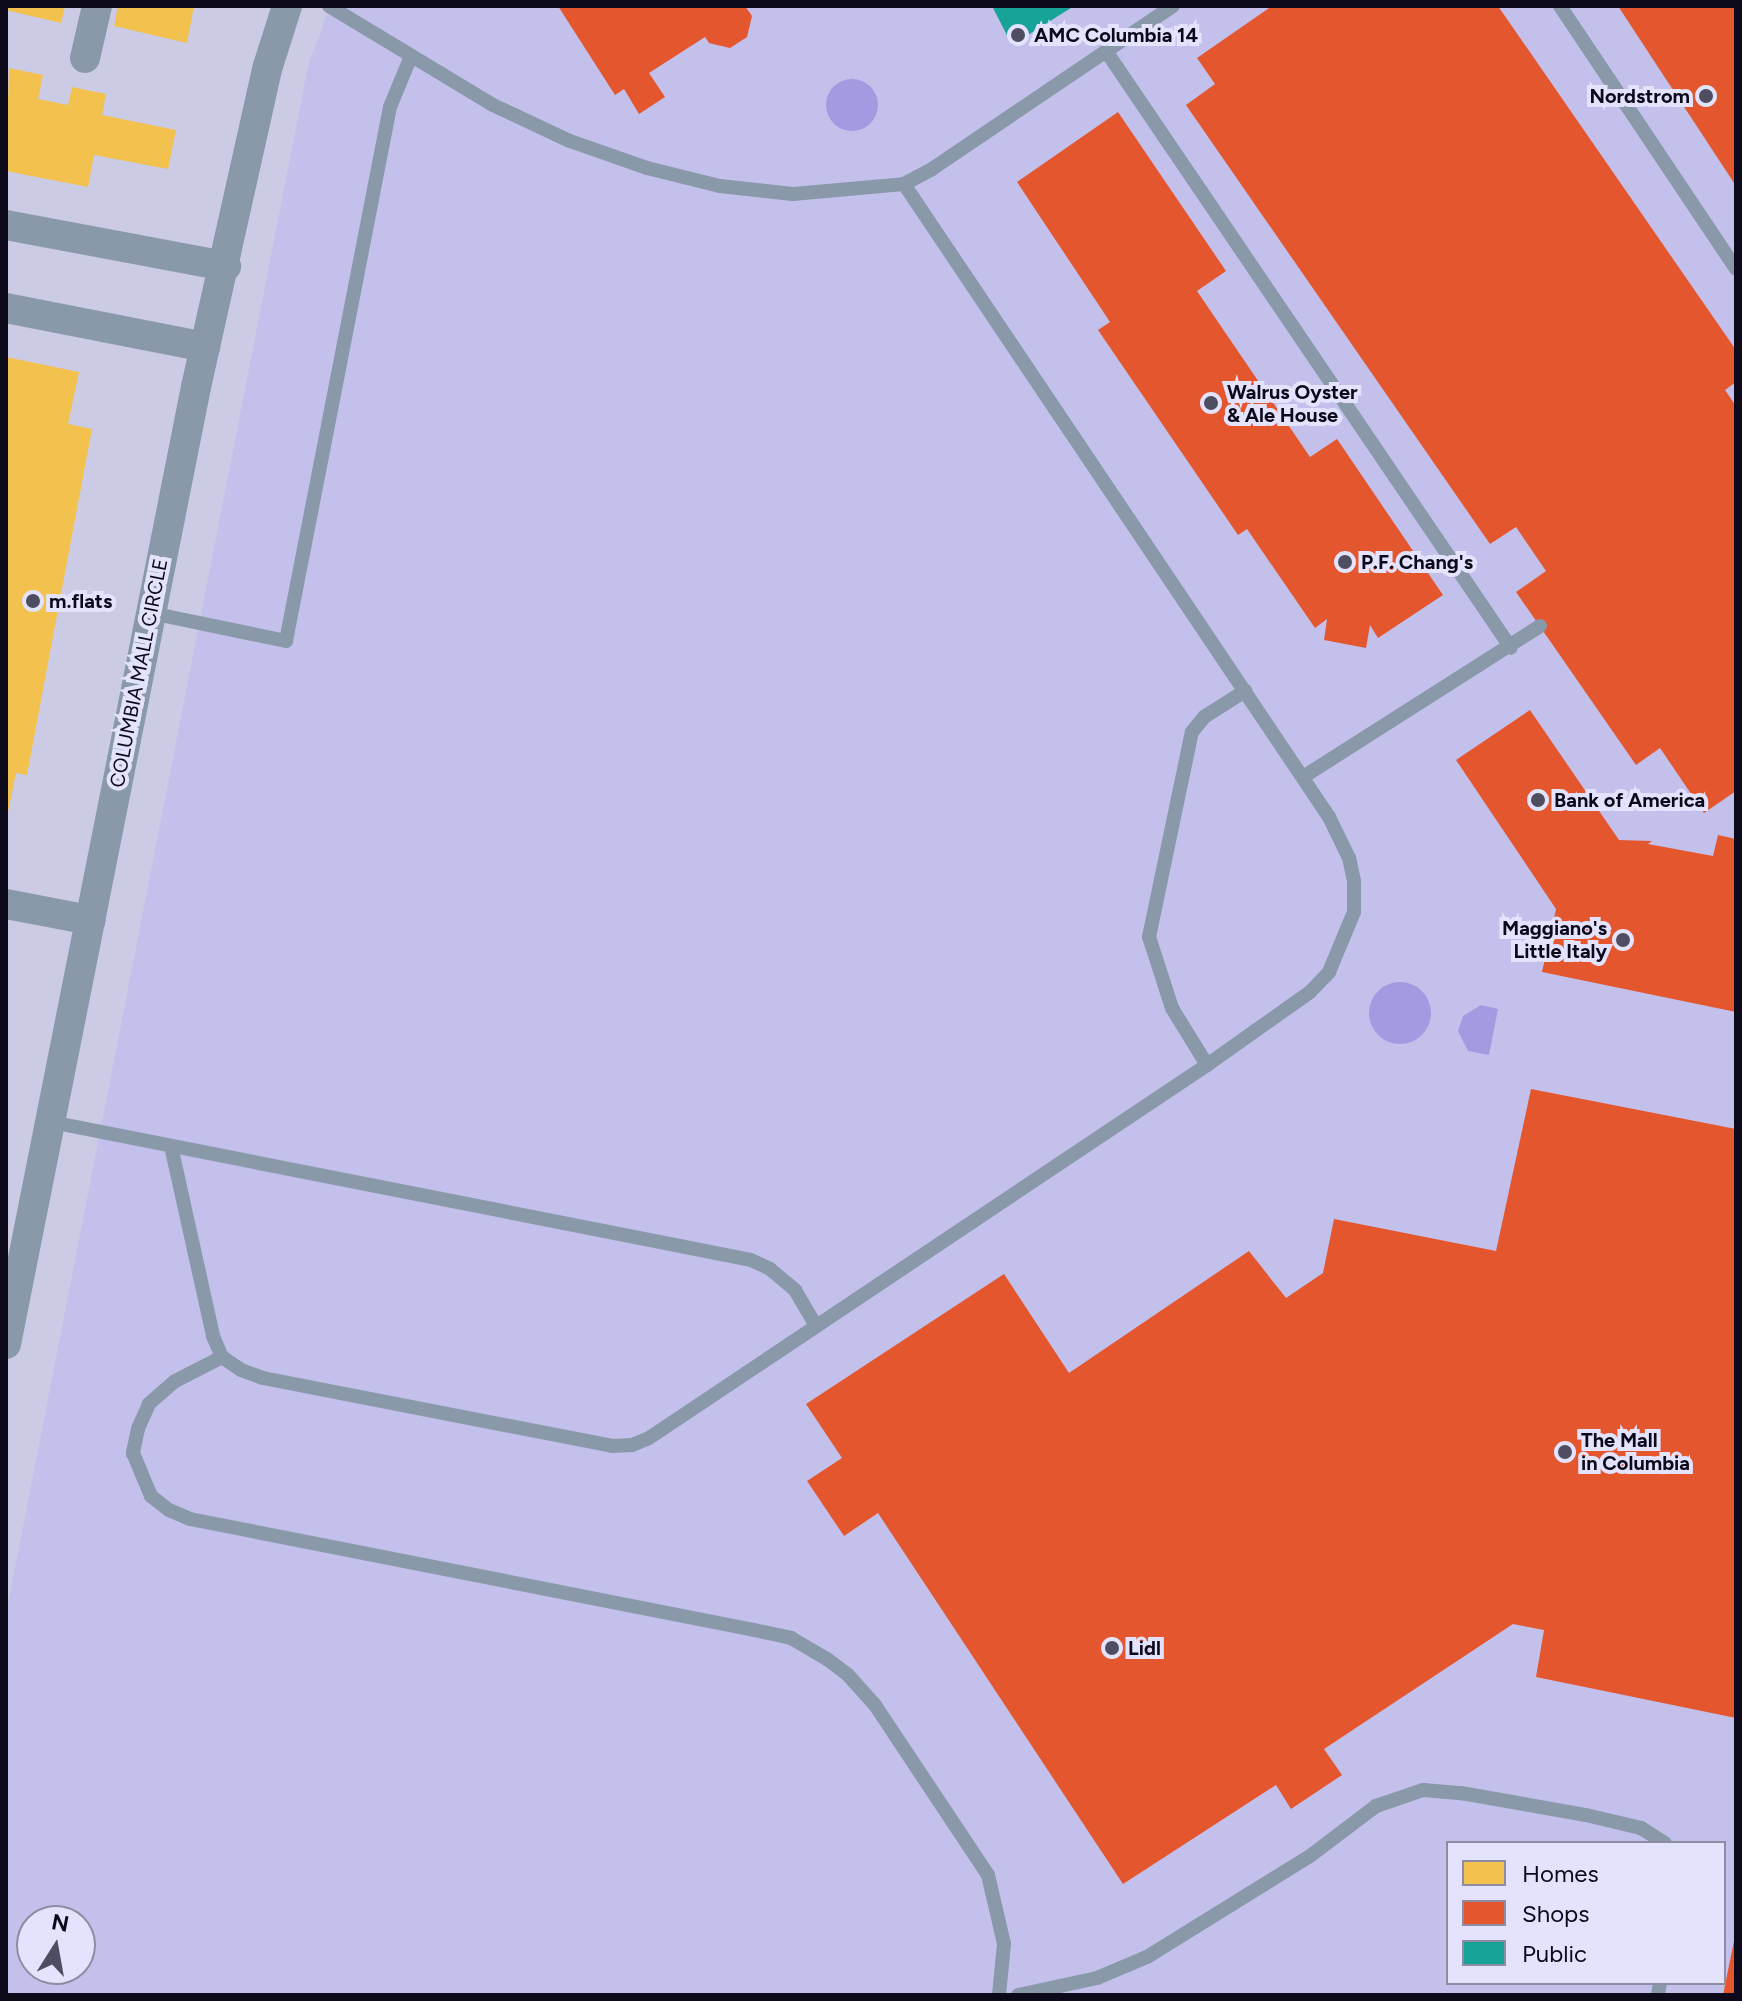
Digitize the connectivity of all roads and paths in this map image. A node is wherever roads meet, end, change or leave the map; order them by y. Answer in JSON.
{"nodes":[{"id":1,"x":97,"y":6,"type":"edge"},
{"id":2,"x":287,"y":6,"type":"edge"},
{"id":3,"x":329,"y":6,"type":"edge"},
{"id":4,"x":1173,"y":6,"type":"edge"},
{"id":5,"x":1560,"y":6,"type":"edge"},
{"id":6,"x":1106,"y":51,"type":"junction"},
{"id":7,"x":411,"y":56,"type":"junction"},
{"id":8,"x":85,"y":58,"type":"dead end"},
{"id":9,"x":904,"y":184,"type":"junction"},
{"id":10,"x":6,"y":225,"type":"edge"},
{"id":11,"x":226,"y":266,"type":"junction"},
{"id":12,"x":1736,"y":269,"type":"edge"},
{"id":13,"x":6,"y":308,"type":"edge"},
{"id":14,"x":205,"y":347,"type":"junction"},
{"id":15,"x":151,"y":613,"type":"junction"},
{"id":16,"x":1540,"y":626,"type":"dead end"},
{"id":17,"x":1511,"y":648,"type":"junction"},
{"id":18,"x":1245,"y":691,"type":"junction"},
{"id":19,"x":1303,"y":777,"type":"junction"},
{"id":20,"x":6,"y":904,"type":"edge"},
{"id":21,"x":90,"y":920,"type":"junction"},
{"id":22,"x":1207,"y":1065,"type":"junction"},
{"id":23,"x":51,"y":1122,"type":"junction"},
{"id":24,"x":171,"y":1146,"type":"junction"},
{"id":25,"x":816,"y":1326,"type":"junction"},
{"id":26,"x":6,"y":1344,"type":"edge"},
{"id":27,"x":222,"y":1357,"type":"junction"},
{"id":28,"x":1662,"y":1841,"type":"edge"},
{"id":29,"x":999,"y":1995,"type":"edge"},
{"id":30,"x":1018,"y":1995,"type":"edge"}],
"edges":[{"from":1,"to":8,"type":"street"},
{"from":2,"to":11,"type":"street","name":"COLUMBIA MALL CIRCLE"},
{"from":3,"to":7,"type":"lane"},
{"from":4,"to":6,"type":"lane"},
{"from":5,"to":12,"type":"lane"},
{"from":6,"to":9,"type":"lane"},
{"from":6,"to":17,"type":"lane"},
{"from":7,"to":9,"type":"lane"},
{"from":7,"to":15,"type":"lane"},
{"from":9,"to":18,"type":"lane"},
{"from":10,"to":11,"type":"street"},
{"from":11,"to":14,"type":"street","name":"COLUMBIA MALL CIRCLE"},
{"from":13,"to":14,"type":"street"},
{"from":14,"to":15,"type":"street","name":"COLUMBIA MALL CIRCLE"},
{"from":15,"to":21,"type":"street","name":"COLUMBIA MALL CIRCLE"},
{"from":16,"to":17,"type":"lane"},
{"from":17,"to":19,"type":"lane"},
{"from":18,"to":19,"type":"lane"},
{"from":18,"to":22,"type":"lane"},
{"from":19,"to":22,"type":"lane"},
{"from":20,"to":21,"type":"street"},
{"from":21,"to":23,"type":"street","name":"COLUMBIA MALL CIRCLE"},
{"from":22,"to":25,"type":"lane"},
{"from":23,"to":24,"type":"lane"},
{"from":23,"to":26,"type":"street","name":"COLUMBIA MALL CIRCLE"},
{"from":24,"to":25,"type":"lane"},
{"from":24,"to":27,"type":"lane"},
{"from":25,"to":27,"type":"lane"},
{"from":27,"to":29,"type":"lane"},
{"from":28,"to":30,"type":"lane"}]}
